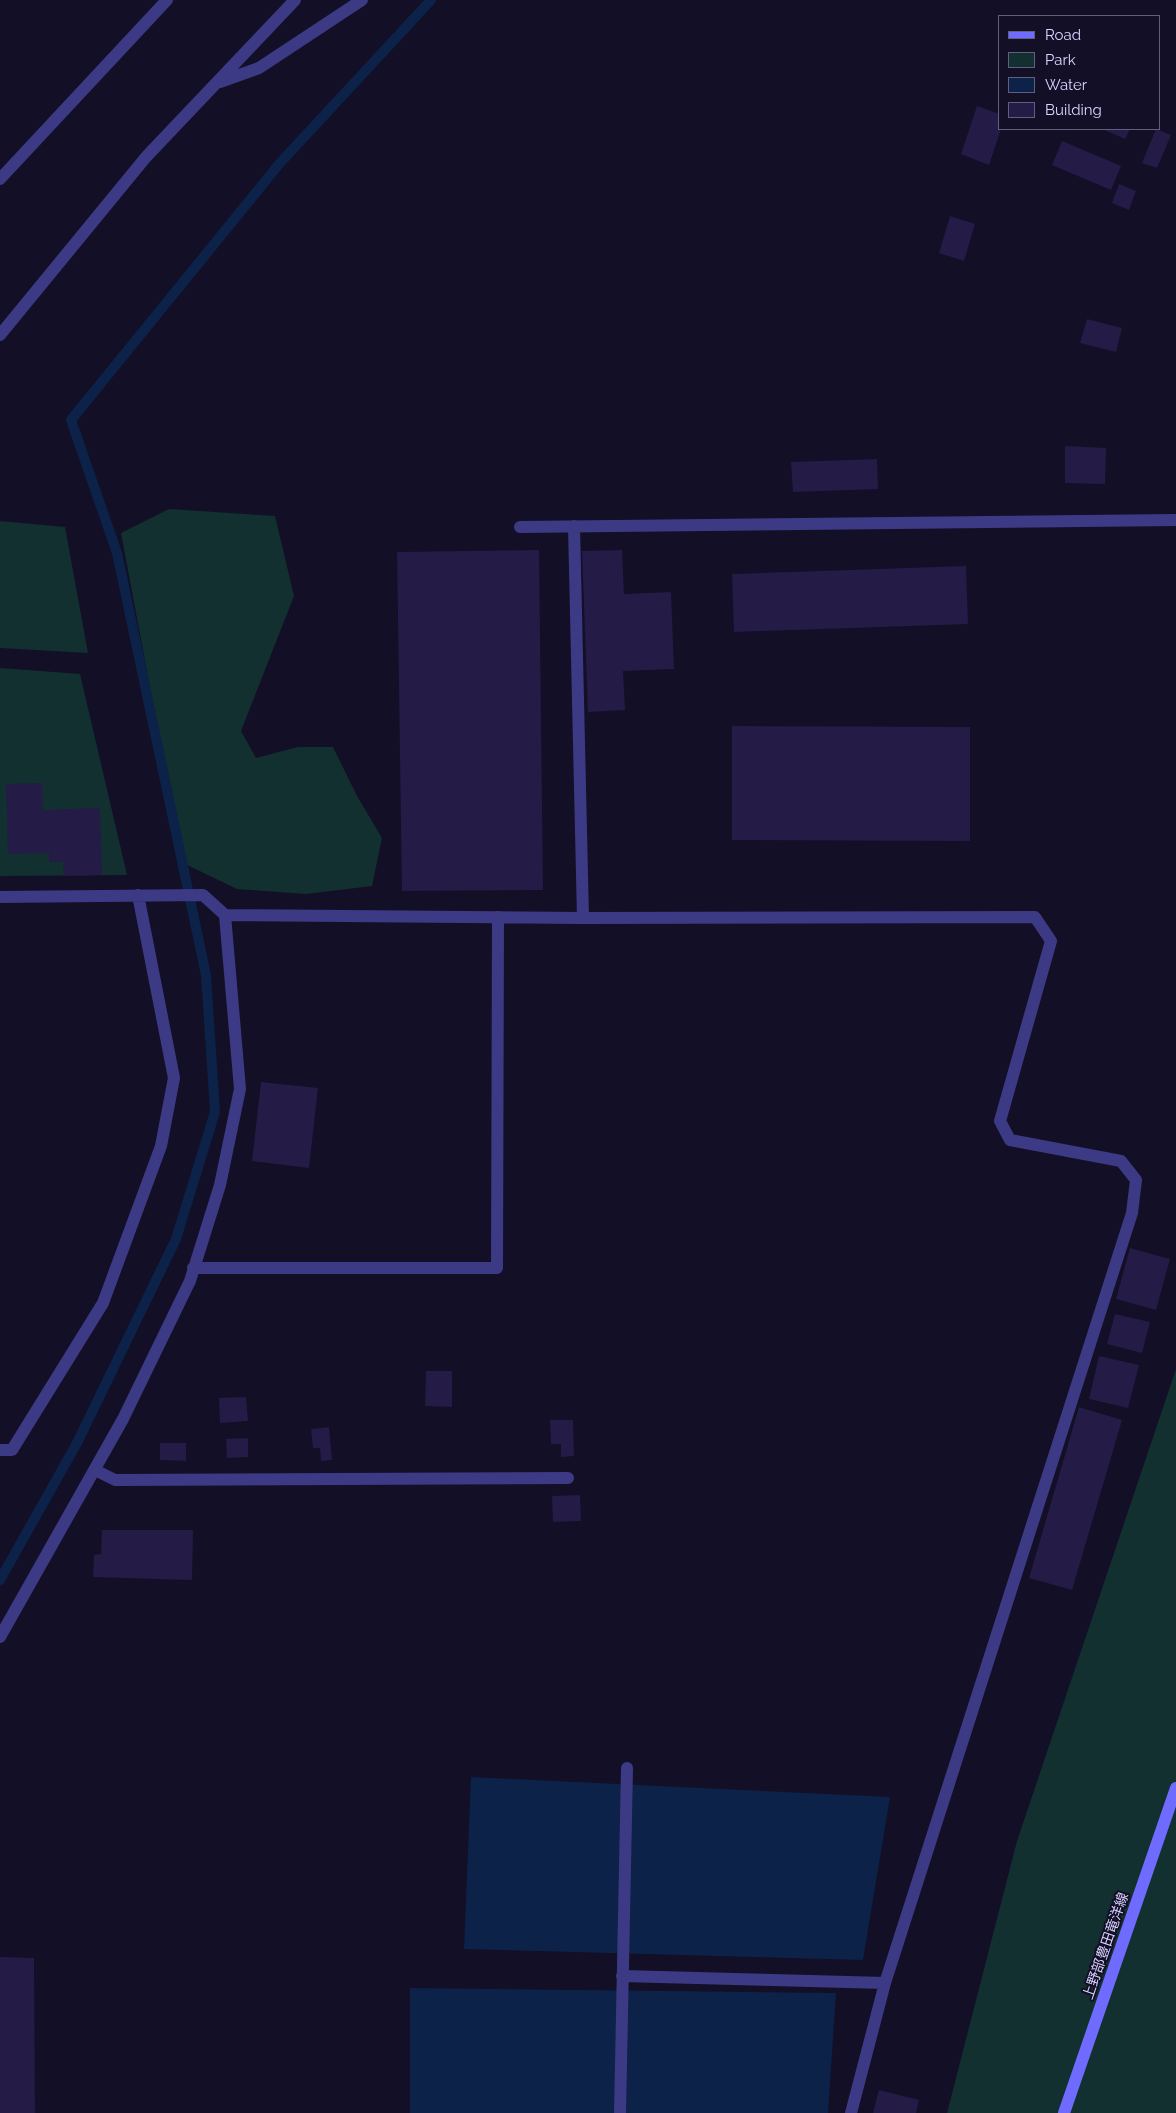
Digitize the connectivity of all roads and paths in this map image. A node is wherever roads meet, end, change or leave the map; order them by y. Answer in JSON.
{"nodes":[{"id":1,"x":167,"y":0,"type":"edge"},
{"id":2,"x":295,"y":0,"type":"edge"},
{"id":3,"x":362,"y":0,"type":"edge"},
{"id":4,"x":217,"y":83,"type":"junction"},
{"id":5,"x":0,"y":179,"type":"edge"},
{"id":6,"x":0,"y":335,"type":"edge"},
{"id":7,"x":1176,"y":520,"type":"edge"},
{"id":8,"x":574,"y":526,"type":"junction"},
{"id":9,"x":520,"y":527,"type":"dead end"},
{"id":10,"x":138,"y":895,"type":"junction"},
{"id":11,"x":0,"y":897,"type":"edge"},
{"id":12,"x":225,"y":915,"type":"junction"},
{"id":13,"x":498,"y":917,"type":"junction"},
{"id":14,"x":583,"y":918,"type":"junction"},
{"id":15,"x":193,"y":1268,"type":"junction"},
{"id":16,"x":0,"y":1450,"type":"edge"},
{"id":17,"x":94,"y":1470,"type":"junction"},
{"id":18,"x":568,"y":1478,"type":"dead end"},
{"id":19,"x":0,"y":1637,"type":"edge"},
{"id":20,"x":627,"y":1768,"type":"dead end"},
{"id":21,"x":1176,"y":1788,"type":"edge"},
{"id":22,"x":622,"y":1976,"type":"junction"},
{"id":23,"x":885,"y":1983,"type":"junction"},
{"id":24,"x":620,"y":2113,"type":"edge"},
{"id":25,"x":851,"y":2113,"type":"edge"},
{"id":26,"x":1064,"y":2113,"type":"edge"}],
"edges":[{"from":1,"to":5,"type":"street"},
{"from":2,"to":4,"type":"street"},
{"from":3,"to":4,"type":"street"},
{"from":4,"to":6,"type":"street"},
{"from":7,"to":8,"type":"street"},
{"from":8,"to":9,"type":"street"},
{"from":8,"to":14,"type":"street"},
{"from":10,"to":11,"type":"street"},
{"from":10,"to":12,"type":"street"},
{"from":10,"to":16,"type":"street"},
{"from":12,"to":13,"type":"street"},
{"from":12,"to":15,"type":"street"},
{"from":13,"to":14,"type":"street"},
{"from":13,"to":15,"type":"street"},
{"from":14,"to":23,"type":"street"},
{"from":15,"to":17,"type":"street"},
{"from":17,"to":18,"type":"street"},
{"from":17,"to":19,"type":"street"},
{"from":20,"to":22,"type":"street"},
{"from":21,"to":26,"type":"main road","name":"上野部豊田竜洋線"},
{"from":22,"to":23,"type":"street"},
{"from":22,"to":24,"type":"street"},
{"from":23,"to":25,"type":"street"}]}
